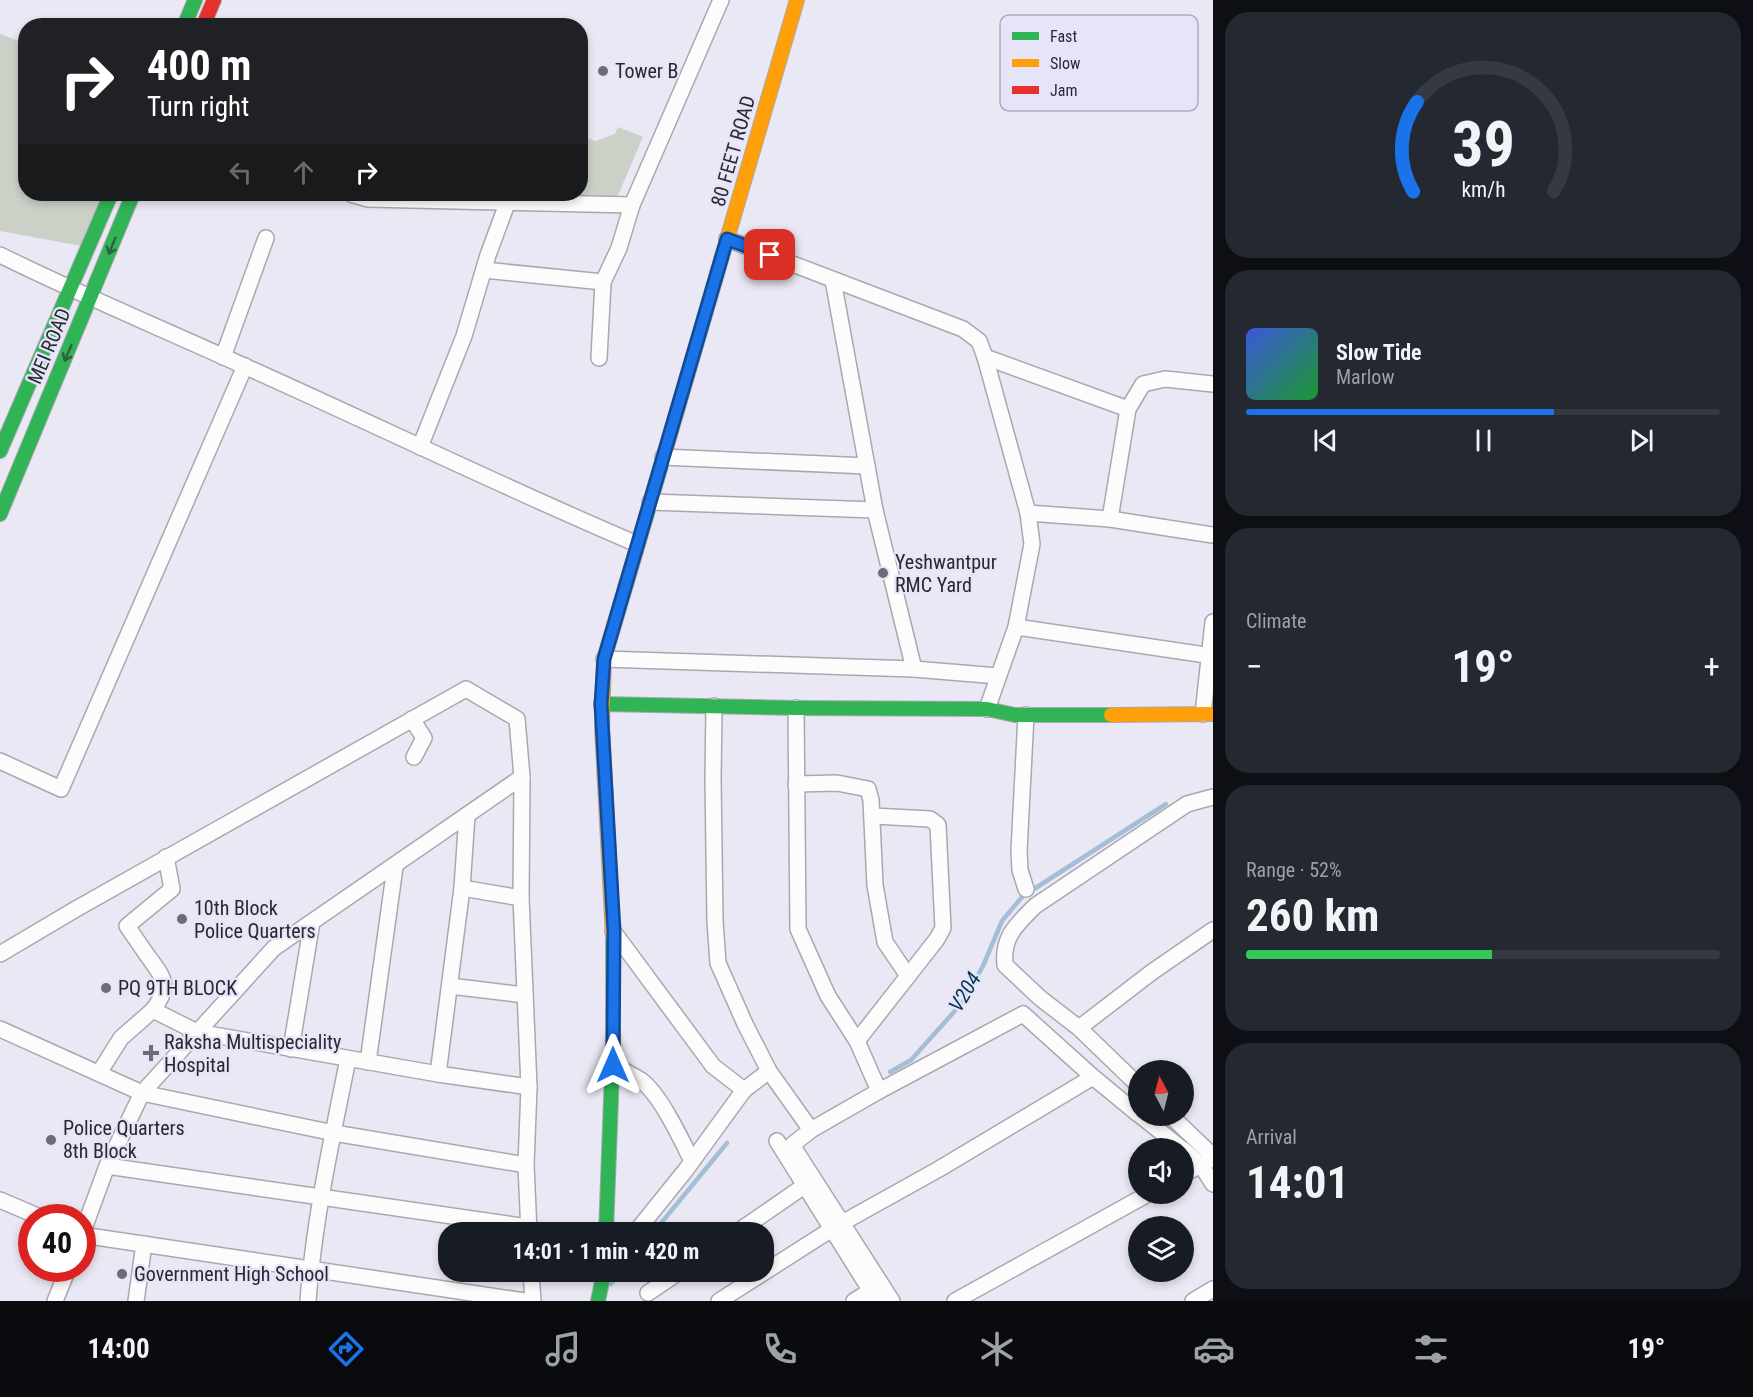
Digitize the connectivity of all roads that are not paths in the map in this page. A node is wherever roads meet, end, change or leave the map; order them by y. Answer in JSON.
{"nodes":[{"id":1,"x":195,"y":0,"type":"edge"},
{"id":2,"x":214,"y":0,"type":"edge"},
{"id":3,"x":722,"y":0,"type":"edge"},
{"id":4,"x":797,"y":0,"type":"edge"},
{"id":5,"x":187,"y":18,"type":"edge"},
{"id":6,"x":206,"y":18,"type":"edge"},
{"id":7,"x":108,"y":201,"type":"edge"},
{"id":8,"x":131,"y":201,"type":"edge"},
{"id":9,"x":508,"y":201,"type":"joint"},
{"id":10,"x":632,"y":205,"type":"junction"},
{"id":11,"x":266,"y":238,"type":"dead end"},
{"id":12,"x":727,"y":239,"type":"junction"},
{"id":13,"x":0,"y":255,"type":"edge"},
{"id":14,"x":484,"y":270,"type":"junction"},
{"id":15,"x":833,"y":280,"type":"junction"},
{"id":16,"x":603,"y":282,"type":"junction"},
{"id":17,"x":69,"y":289,"type":"junction"},
{"id":18,"x":91,"y":299,"type":"junction"},
{"id":19,"x":224,"y":357,"type":"junction"},
{"id":20,"x":985,"y":357,"type":"junction"},
{"id":21,"x":599,"y":358,"type":"dead end"},
{"id":22,"x":245,"y":366,"type":"junction"},
{"id":23,"x":1213,"y":384,"type":"edge"},
{"id":24,"x":1128,"y":409,"type":"junction"},
{"id":25,"x":420,"y":447,"type":"junction"},
{"id":26,"x":0,"y":451,"type":"edge"},
{"id":27,"x":663,"y":457,"type":"junction"},
{"id":28,"x":867,"y":466,"type":"junction"},
{"id":29,"x":650,"y":502,"type":"junction"},
{"id":30,"x":876,"y":510,"type":"junction"},
{"id":31,"x":1028,"y":513,"type":"junction"},
{"id":32,"x":0,"y":514,"type":"edge"},
{"id":33,"x":1110,"y":519,"type":"junction"},
{"id":34,"x":1213,"y":535,"type":"edge"},
{"id":35,"x":638,"y":544,"type":"junction"},
{"id":36,"x":1213,"y":622,"type":"edge"},
{"id":37,"x":1016,"y":627,"type":"junction"},
{"id":38,"x":1211,"y":656,"type":"edge"},
{"id":39,"x":604,"y":659,"type":"junction"},
{"id":40,"x":914,"y":669,"type":"junction"},
{"id":41,"x":998,"y":676,"type":"junction"},
{"id":42,"x":601,"y":704,"type":"junction"},
{"id":43,"x":714,"y":706,"type":"junction"},
{"id":44,"x":796,"y":708,"type":"junction"},
{"id":45,"x":987,"y":709,"type":"junction"},
{"id":46,"x":1208,"y":714,"type":"edge"},
{"id":47,"x":1026,"y":715,"type":"junction"},
{"id":48,"x":412,"y":719,"type":"junction"},
{"id":49,"x":414,"y":757,"type":"dead end"},
{"id":50,"x":0,"y":761,"type":"edge"},
{"id":51,"x":522,"y":777,"type":"junction"},
{"id":52,"x":796,"y":784,"type":"junction"},
{"id":53,"x":1213,"y":797,"type":"edge"},
{"id":54,"x":467,"y":815,"type":"junction"},
{"id":55,"x":873,"y":816,"type":"junction"},
{"id":56,"x":166,"y":857,"type":"junction"},
{"id":57,"x":394,"y":867,"type":"junction"},
{"id":58,"x":462,"y":888,"type":"junction"},
{"id":59,"x":1026,"y":889,"type":"dead end"},
{"id":60,"x":521,"y":898,"type":"junction"},
{"id":61,"x":312,"y":922,"type":"junction"},
{"id":62,"x":1213,"y":930,"type":"edge"},
{"id":63,"x":614,"y":931,"type":"junction"},
{"id":64,"x":0,"y":954,"type":"edge"},
{"id":65,"x":908,"y":976,"type":"junction"},
{"id":66,"x":450,"y":986,"type":"junction"},
{"id":67,"x":525,"y":995,"type":"junction"},
{"id":68,"x":153,"y":1010,"type":"junction"},
{"id":69,"x":1079,"y":1028,"type":"junction"},
{"id":70,"x":0,"y":1029,"type":"edge"},
{"id":71,"x":196,"y":1032,"type":"junction"},
{"id":72,"x":857,"y":1041,"type":"junction"},
{"id":73,"x":291,"y":1049,"type":"junction"},
{"id":74,"x":348,"y":1059,"type":"junction"},
{"id":75,"x":368,"y":1062,"type":"junction"},
{"id":76,"x":613,"y":1065,"type":"junction"},
{"id":77,"x":769,"y":1071,"type":"junction"},
{"id":78,"x":99,"y":1073,"type":"junction"},
{"id":79,"x":438,"y":1074,"type":"junction"},
{"id":80,"x":1128,"y":1075,"type":"edge"},
{"id":81,"x":1093,"y":1077,"type":"junction"},
{"id":82,"x":530,"y":1086,"type":"junction"},
{"id":83,"x":744,"y":1090,"type":"junction"},
{"id":84,"x":879,"y":1091,"type":"junction"},
{"id":85,"x":142,"y":1093,"type":"junction"},
{"id":86,"x":1128,"y":1105,"type":"edge"},
{"id":87,"x":1154,"y":1126,"type":"edge"},
{"id":88,"x":1180,"y":1126,"type":"edge"},
{"id":89,"x":811,"y":1130,"type":"junction"},
{"id":90,"x":334,"y":1133,"type":"junction"},
{"id":91,"x":1168,"y":1138,"type":"edge"},
{"id":92,"x":777,"y":1140,"type":"dead end"},
{"id":93,"x":1194,"y":1154,"type":"edge"},
{"id":94,"x":1209,"y":1160,"type":"edge"},
{"id":95,"x":692,"y":1161,"type":"junction"},
{"id":96,"x":526,"y":1165,"type":"junction"},
{"id":97,"x":107,"y":1166,"type":"junction"},
{"id":98,"x":1194,"y":1168,"type":"edge"},
{"id":99,"x":1213,"y":1184,"type":"edge"},
{"id":100,"x":804,"y":1186,"type":"junction"},
{"id":101,"x":322,"y":1197,"type":"junction"},
{"id":102,"x":93,"y":1204,"type":"edge"},
{"id":103,"x":1130,"y":1204,"type":"edge"},
{"id":104,"x":2,"y":1206,"type":"edge"},
{"id":105,"x":18,"y":1211,"type":"edge"},
{"id":106,"x":479,"y":1222,"type":"edge"},
{"id":107,"x":529,"y":1222,"type":"edge"},
{"id":108,"x":606,"y":1222,"type":"edge"},
{"id":109,"x":644,"y":1222,"type":"edge"},
{"id":110,"x":752,"y":1222,"type":"edge"},
{"id":111,"x":837,"y":1226,"type":"junction"},
{"id":112,"x":96,"y":1237,"type":"edge"},
{"id":113,"x":144,"y":1244,"type":"junction"},
{"id":114,"x":310,"y":1269,"type":"junction"},
{"id":115,"x":63,"y":1282,"type":"edge"},
{"id":116,"x":532,"y":1282,"type":"edge"},
{"id":117,"x":602,"y":1282,"type":"edge"},
{"id":118,"x":664,"y":1282,"type":"edge"},
{"id":119,"x":1213,"y":1288,"type":"edge"},
{"id":120,"x":648,"y":1293,"type":"dead end"},
{"id":121,"x":873,"y":1296,"type":"edge"},
{"id":122,"x":55,"y":1301,"type":"edge"},
{"id":123,"x":136,"y":1301,"type":"edge"},
{"id":124,"x":308,"y":1301,"type":"edge"},
{"id":125,"x":525,"y":1301,"type":"edge"},
{"id":126,"x":533,"y":1301,"type":"edge"},
{"id":127,"x":598,"y":1301,"type":"edge"},
{"id":128,"x":719,"y":1301,"type":"edge"},
{"id":129,"x":854,"y":1301,"type":"edge"},
{"id":130,"x":892,"y":1301,"type":"edge"},
{"id":131,"x":955,"y":1301,"type":"edge"},
{"id":132,"x":1193,"y":1301,"type":"edge"}],
"edges":[{"from":1,"to":5,"type":"street"},
{"from":2,"to":6,"type":"street"},
{"from":3,"to":10,"type":"street"},
{"from":4,"to":12,"type":"street","name":"80 FEET ROAD"},
{"from":7,"to":17,"type":"street","name":"MEI ROAD"},
{"from":8,"to":18,"type":"street","name":"MEI ROAD","one_way":true},
{"from":9,"to":10,"type":"street"},
{"from":9,"to":14,"type":"street"},
{"from":10,"to":16,"type":"street"},
{"from":11,"to":19,"type":"street"},
{"from":12,"to":15,"type":"street"},
{"from":12,"to":27,"type":"street","name":"80 FEET ROAD"},
{"from":13,"to":17,"type":"street"},
{"from":14,"to":16,"type":"street"},
{"from":14,"to":25,"type":"street"},
{"from":15,"to":20,"type":"street"},
{"from":15,"to":28,"type":"street"},
{"from":16,"to":21,"type":"street"},
{"from":17,"to":18,"type":"street"},
{"from":17,"to":26,"type":"street","name":"MEI ROAD"},
{"from":18,"to":19,"type":"street"},
{"from":18,"to":32,"type":"street","name":"MEI ROAD","one_way":true},
{"from":19,"to":22,"type":"street"},
{"from":20,"to":24,"type":"street"},
{"from":20,"to":31,"type":"street"},
{"from":22,"to":25,"type":"street"},
{"from":22,"to":50,"type":"street"},
{"from":23,"to":24,"type":"street"},
{"from":24,"to":33,"type":"street"},
{"from":25,"to":35,"type":"street"},
{"from":27,"to":28,"type":"street"},
{"from":27,"to":29,"type":"street","name":"80 FEET ROAD"},
{"from":28,"to":30,"type":"street"},
{"from":29,"to":30,"type":"street"},
{"from":29,"to":35,"type":"street","name":"80 FEET ROAD"},
{"from":30,"to":40,"type":"street"},
{"from":31,"to":33,"type":"street"},
{"from":31,"to":37,"type":"street"},
{"from":33,"to":34,"type":"street"},
{"from":35,"to":39,"type":"street","name":"80 FEET ROAD"},
{"from":36,"to":38,"type":"street"},
{"from":37,"to":38,"type":"street"},
{"from":37,"to":41,"type":"street"},
{"from":38,"to":46,"type":"street"},
{"from":39,"to":40,"type":"street"},
{"from":39,"to":42,"type":"street","name":"80 FEET ROAD"},
{"from":40,"to":41,"type":"street"},
{"from":41,"to":45,"type":"street"},
{"from":42,"to":43,"type":"street"},
{"from":42,"to":63,"type":"street","name":"80 FEET ROAD"},
{"from":43,"to":44,"type":"street"},
{"from":43,"to":77,"type":"street"},
{"from":44,"to":45,"type":"street"},
{"from":44,"to":52,"type":"street"},
{"from":45,"to":47,"type":"street"},
{"from":46,"to":47,"type":"street"},
{"from":47,"to":59,"type":"street"},
{"from":48,"to":49,"type":"street"},
{"from":48,"to":51,"type":"street"},
{"from":48,"to":56,"type":"street"},
{"from":51,"to":54,"type":"street"},
{"from":51,"to":60,"type":"street"},
{"from":52,"to":55,"type":"street"},
{"from":52,"to":72,"type":"street"},
{"from":53,"to":69,"type":"street"},
{"from":54,"to":57,"type":"street"},
{"from":54,"to":58,"type":"street"},
{"from":55,"to":65,"type":"street"},
{"from":55,"to":65,"type":"street"},
{"from":56,"to":64,"type":"street"},
{"from":56,"to":68,"type":"street"},
{"from":57,"to":61,"type":"street"},
{"from":57,"to":75,"type":"street"},
{"from":58,"to":60,"type":"street"},
{"from":58,"to":66,"type":"street"},
{"from":60,"to":67,"type":"street"},
{"from":61,"to":71,"type":"street"},
{"from":61,"to":73,"type":"street"},
{"from":62,"to":69,"type":"street"},
{"from":63,"to":76,"type":"street","name":"80 FEET ROAD"},
{"from":63,"to":83,"type":"street"},
{"from":65,"to":72,"type":"street"},
{"from":66,"to":67,"type":"street"},
{"from":66,"to":79,"type":"street"},
{"from":67,"to":82,"type":"street"},
{"from":68,"to":71,"type":"street"},
{"from":68,"to":78,"type":"street"},
{"from":69,"to":80,"type":"street"},
{"from":70,"to":78,"type":"street"},
{"from":71,"to":73,"type":"street"},
{"from":71,"to":85,"type":"street"},
{"from":72,"to":84,"type":"street"},
{"from":73,"to":74,"type":"street"},
{"from":74,"to":75,"type":"street"},
{"from":74,"to":90,"type":"street"},
{"from":75,"to":79,"type":"street"},
{"from":76,"to":95,"type":"street"},
{"from":76,"to":108,"type":"street","name":"80 FEET ROAD"},
{"from":77,"to":83,"type":"street"},
{"from":77,"to":89,"type":"street"},
{"from":78,"to":85,"type":"street"},
{"from":79,"to":82,"type":"street"},
{"from":81,"to":84,"type":"street"},
{"from":81,"to":86,"type":"street"},
{"from":81,"to":111,"type":"street"},
{"from":82,"to":96,"type":"street"},
{"from":83,"to":95,"type":"street"},
{"from":84,"to":89,"type":"street"},
{"from":85,"to":90,"type":"street"},
{"from":85,"to":97,"type":"street"},
{"from":87,"to":91,"type":"street"},
{"from":88,"to":94,"type":"street"},
{"from":89,"to":111,"type":"street"},
{"from":90,"to":96,"type":"street"},
{"from":90,"to":101,"type":"street"},
{"from":92,"to":100,"type":"street"},
{"from":93,"to":94,"type":"street"},
{"from":94,"to":98,"type":"street"},
{"from":94,"to":99,"type":"street"},
{"from":95,"to":109,"type":"street"},
{"from":96,"to":107,"type":"street"},
{"from":97,"to":101,"type":"street"},
{"from":97,"to":102,"type":"street"},
{"from":100,"to":110,"type":"street"},
{"from":100,"to":111,"type":"street"},
{"from":101,"to":106,"type":"street"},
{"from":101,"to":114,"type":"street"},
{"from":103,"to":131,"type":"street"},
{"from":104,"to":105,"type":"street"},
{"from":111,"to":121,"type":"street"},
{"from":111,"to":128,"type":"street"},
{"from":111,"to":130,"type":"street"},
{"from":112,"to":113,"type":"street"},
{"from":113,"to":114,"type":"street"},
{"from":113,"to":123,"type":"street"},
{"from":114,"to":124,"type":"street"},
{"from":114,"to":125,"type":"street"},
{"from":115,"to":122,"type":"street"},
{"from":116,"to":126,"type":"street"},
{"from":117,"to":127,"type":"street"},
{"from":118,"to":120,"type":"street"},
{"from":119,"to":132,"type":"street"},
{"from":121,"to":129,"type":"street"}]}
